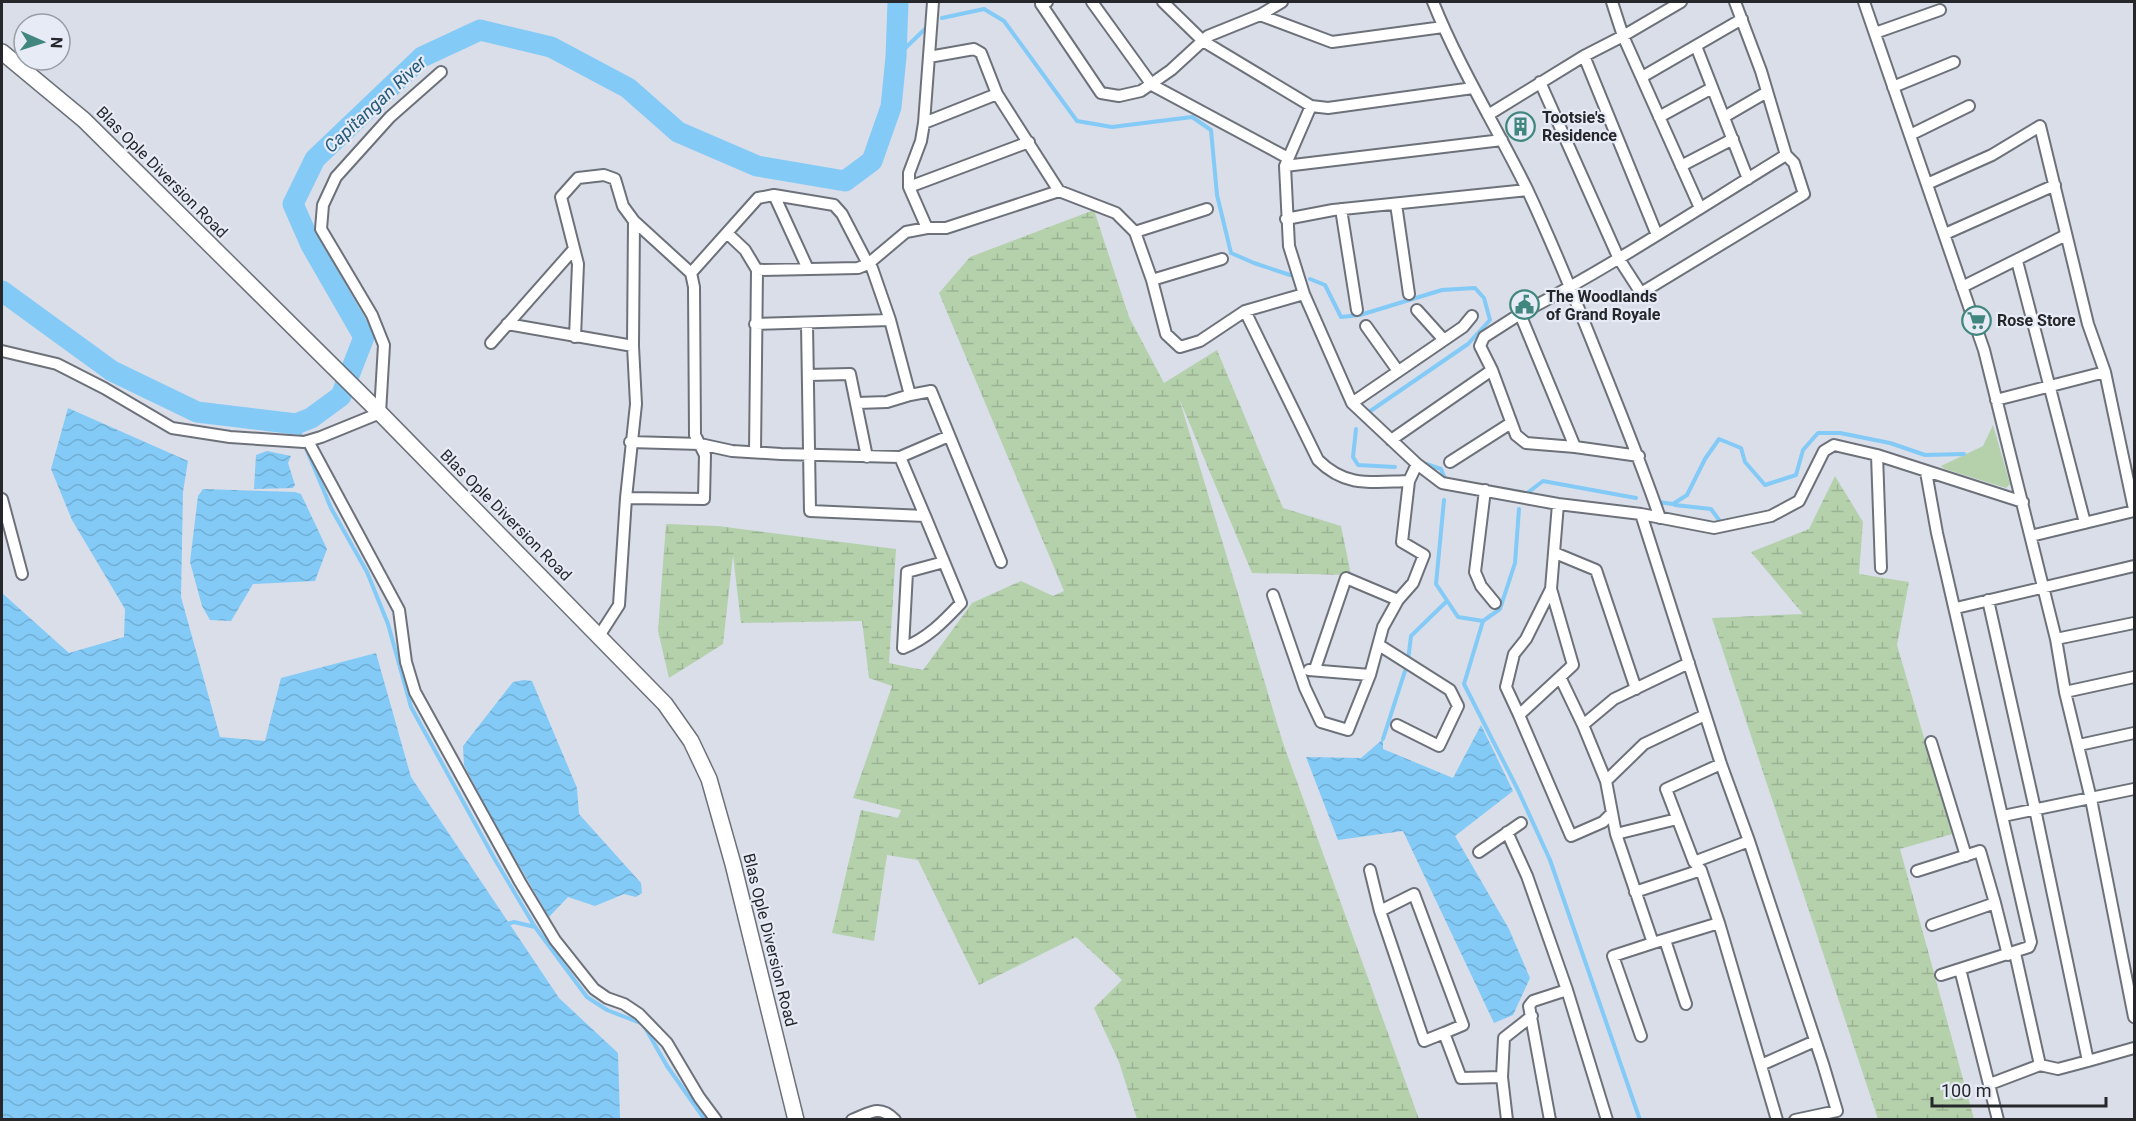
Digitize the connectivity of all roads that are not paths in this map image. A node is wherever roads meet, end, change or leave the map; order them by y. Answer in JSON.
{"nodes":[{"id":1,"x":933,"y":2,"type":"edge"},
{"id":2,"x":1047,"y":2,"type":"edge"},
{"id":3,"x":1092,"y":2,"type":"edge"},
{"id":4,"x":1163,"y":2,"type":"edge"},
{"id":5,"x":1282,"y":2,"type":"edge"},
{"id":6,"x":1433,"y":2,"type":"edge"},
{"id":7,"x":1612,"y":2,"type":"edge"},
{"id":8,"x":1681,"y":2,"type":"edge"},
{"id":9,"x":1735,"y":2,"type":"edge"},
{"id":10,"x":1864,"y":2,"type":"edge"},
{"id":11,"x":1940,"y":10,"type":"dead end"},
{"id":12,"x":1260,"y":15,"type":"junction"},
{"id":13,"x":1742,"y":19,"type":"junction"},
{"id":14,"x":1443,"y":27,"type":"junction"},
{"id":15,"x":1875,"y":33,"type":"junction"},
{"id":16,"x":1623,"y":36,"type":"junction"},
{"id":17,"x":1203,"y":41,"type":"junction"},
{"id":18,"x":1696,"y":46,"type":"junction"},
{"id":19,"x":2,"y":52,"type":"edge"},
{"id":20,"x":1584,"y":56,"type":"junction"},
{"id":21,"x":929,"y":57,"type":"junction"},
{"id":22,"x":1954,"y":62,"type":"dead end"},
{"id":23,"x":441,"y":72,"type":"dead end"},
{"id":24,"x":1642,"y":77,"type":"junction"},
{"id":25,"x":1540,"y":82,"type":"junction"},
{"id":26,"x":1152,"y":85,"type":"junction"},
{"id":27,"x":1893,"y":87,"type":"junction"},
{"id":28,"x":1473,"y":88,"type":"junction"},
{"id":29,"x":1712,"y":88,"type":"junction"},
{"id":30,"x":1767,"y":92,"type":"junction"},
{"id":31,"x":997,"y":94,"type":"junction"},
{"id":32,"x":1311,"y":105,"type":"junction"},
{"id":33,"x":1969,"y":106,"type":"dead end"},
{"id":34,"x":1488,"y":115,"type":"junction"},
{"id":35,"x":1659,"y":117,"type":"junction"},
{"id":36,"x":1724,"y":117,"type":"junction"},
{"id":37,"x":924,"y":123,"type":"junction"},
{"id":38,"x":1910,"y":135,"type":"junction"},
{"id":39,"x":1733,"y":139,"type":"junction"},
{"id":40,"x":1502,"y":140,"type":"junction"},
{"id":41,"x":1029,"y":142,"type":"junction"},
{"id":42,"x":1786,"y":155,"type":"junction"},
{"id":43,"x":1286,"y":162,"type":"junction"},
{"id":44,"x":1681,"y":166,"type":"junction"},
{"id":45,"x":1748,"y":179,"type":"junction"},
{"id":46,"x":1927,"y":184,"type":"junction"},
{"id":47,"x":2055,"y":185,"type":"junction"},
{"id":48,"x":909,"y":187,"type":"junction"},
{"id":49,"x":1527,"y":190,"type":"junction"},
{"id":50,"x":1059,"y":191,"type":"junction"},
{"id":51,"x":774,"y":195,"type":"junction"},
{"id":52,"x":1396,"y":204,"type":"junction"},
{"id":53,"x":1700,"y":208,"type":"junction"},
{"id":54,"x":1207,"y":209,"type":"dead end"},
{"id":55,"x":1341,"y":209,"type":"junction"},
{"id":56,"x":1286,"y":219,"type":"junction"},
{"id":57,"x":634,"y":221,"type":"junction"},
{"id":58,"x":927,"y":228,"type":"junction"},
{"id":59,"x":1135,"y":232,"type":"junction"},
{"id":60,"x":727,"y":233,"type":"junction"},
{"id":61,"x":1945,"y":234,"type":"junction"},
{"id":62,"x":1657,"y":235,"type":"junction"},
{"id":63,"x":2066,"y":235,"type":"junction"},
{"id":64,"x":574,"y":249,"type":"junction"},
{"id":65,"x":1222,"y":259,"type":"dead end"},
{"id":66,"x":1619,"y":259,"type":"junction"},
{"id":67,"x":2017,"y":261,"type":"junction"},
{"id":68,"x":868,"y":264,"type":"junction"},
{"id":69,"x":808,"y":268,"type":"junction"},
{"id":70,"x":757,"y":270,"type":"junction"},
{"id":71,"x":691,"y":273,"type":"junction"},
{"id":72,"x":1152,"y":280,"type":"junction"},
{"id":73,"x":1962,"y":287,"type":"junction"},
{"id":74,"x":1570,"y":288,"type":"junction"},
{"id":75,"x":1304,"y":294,"type":"junction"},
{"id":76,"x":1409,"y":294,"type":"dead end"},
{"id":77,"x":1357,"y":310,"type":"dead end"},
{"id":78,"x":1417,"y":310,"type":"dead end"},
{"id":79,"x":1245,"y":311,"type":"junction"},
{"id":80,"x":1520,"y":314,"type":"junction"},
{"id":81,"x":1472,"y":316,"type":"dead end"},
{"id":82,"x":890,"y":321,"type":"junction"},
{"id":83,"x":507,"y":324,"type":"junction"},
{"id":84,"x":755,"y":324,"type":"junction"},
{"id":85,"x":807,"y":324,"type":"junction"},
{"id":86,"x":1366,"y":326,"type":"dead end"},
{"id":87,"x":575,"y":337,"type":"junction"},
{"id":88,"x":1444,"y":340,"type":"junction"},
{"id":89,"x":491,"y":343,"type":"dead end"},
{"id":90,"x":633,"y":346,"type":"junction"},
{"id":91,"x":2,"y":351,"type":"edge"},
{"id":92,"x":1492,"y":370,"type":"junction"},
{"id":93,"x":1398,"y":371,"type":"junction"},
{"id":94,"x":2105,"y":372,"type":"junction"},
{"id":95,"x":808,"y":375,"type":"junction"},
{"id":96,"x":2049,"y":387,"type":"junction"},
{"id":97,"x":910,"y":395,"type":"junction"},
{"id":98,"x":1996,"y":400,"type":"junction"},
{"id":99,"x":857,"y":403,"type":"junction"},
{"id":100,"x":1352,"y":403,"type":"junction"},
{"id":101,"x":376,"y":410,"type":"junction"},
{"id":102,"x":1511,"y":423,"type":"junction"},
{"id":103,"x":949,"y":435,"type":"junction"},
{"id":104,"x":1391,"y":440,"type":"junction"},
{"id":105,"x":306,"y":442,"type":"junction"},
{"id":106,"x":630,"y":442,"type":"junction"},
{"id":107,"x":700,"y":444,"type":"junction"},
{"id":108,"x":1575,"y":447,"type":"junction"},
{"id":109,"x":755,"y":452,"type":"junction"},
{"id":110,"x":810,"y":454,"type":"junction"},
{"id":111,"x":1877,"y":455,"type":"junction"},
{"id":112,"x":1639,"y":456,"type":"junction"},
{"id":113,"x":867,"y":457,"type":"junction"},
{"id":114,"x":900,"y":457,"type":"junction"},
{"id":115,"x":1450,"y":462,"type":"dead end"},
{"id":116,"x":1417,"y":464,"type":"junction"},
{"id":117,"x":1926,"y":472,"type":"junction"},
{"id":118,"x":1408,"y":482,"type":"junction"},
{"id":119,"x":1485,"y":490,"type":"junction"},
{"id":120,"x":626,"y":498,"type":"junction"},
{"id":121,"x":2,"y":499,"type":"edge"},
{"id":122,"x":2023,"y":502,"type":"junction"},
{"id":123,"x":1558,"y":504,"type":"junction"},
{"id":124,"x":2134,"y":510,"type":"edge"},
{"id":125,"x":1641,"y":514,"type":"junction"},
{"id":126,"x":925,"y":516,"type":"junction"},
{"id":127,"x":1660,"y":518,"type":"junction"},
{"id":128,"x":2085,"y":522,"type":"junction"},
{"id":129,"x":2031,"y":536,"type":"junction"},
{"id":130,"x":1555,"y":553,"type":"junction"},
{"id":131,"x":944,"y":562,"type":"junction"},
{"id":132,"x":1001,"y":562,"type":"dead end"},
{"id":133,"x":2134,"y":566,"type":"edge"},
{"id":134,"x":1881,"y":568,"type":"dead end"},
{"id":135,"x":21,"y":574,"type":"dead end"},
{"id":136,"x":2042,"y":588,"type":"junction"},
{"id":137,"x":1551,"y":589,"type":"junction"},
{"id":138,"x":1273,"y":595,"type":"dead end"},
{"id":139,"x":1398,"y":600,"type":"junction"},
{"id":140,"x":1988,"y":600,"type":"junction"},
{"id":141,"x":1495,"y":603,"type":"dead end"},
{"id":142,"x":1956,"y":608,"type":"junction"},
{"id":143,"x":2134,"y":623,"type":"edge"},
{"id":144,"x":599,"y":636,"type":"junction"},
{"id":145,"x":2056,"y":639,"type":"junction"},
{"id":146,"x":1379,"y":645,"type":"junction"},
{"id":147,"x":1689,"y":663,"type":"junction"},
{"id":148,"x":1315,"y":669,"type":"junction"},
{"id":149,"x":1299,"y":671,"type":"junction"},
{"id":150,"x":1370,"y":675,"type":"junction"},
{"id":151,"x":1560,"y":677,"type":"junction"},
{"id":152,"x":2134,"y":677,"type":"edge"},
{"id":153,"x":1636,"y":689,"type":"junction"},
{"id":154,"x":2065,"y":692,"type":"junction"},
{"id":155,"x":1519,"y":715,"type":"junction"},
{"id":156,"x":1705,"y":715,"type":"junction"},
{"id":157,"x":1396,"y":725,"type":"dead end"},
{"id":158,"x":1583,"y":725,"type":"junction"},
{"id":159,"x":2134,"y":733,"type":"edge"},
{"id":160,"x":1931,"y":742,"type":"dead end"},
{"id":161,"x":2079,"y":745,"type":"junction"},
{"id":162,"x":1721,"y":764,"type":"junction"},
{"id":163,"x":1606,"y":781,"type":"junction"},
{"id":164,"x":2134,"y":789,"type":"edge"},
{"id":165,"x":2091,"y":799,"type":"junction"},
{"id":166,"x":2035,"y":809,"type":"junction"},
{"id":167,"x":1611,"y":814,"type":"junction"},
{"id":168,"x":2003,"y":816,"type":"junction"},
{"id":169,"x":1677,"y":819,"type":"junction"},
{"id":170,"x":1521,"y":823,"type":"dead end"},
{"id":171,"x":1507,"y":832,"type":"junction"},
{"id":172,"x":1616,"y":834,"type":"junction"},
{"id":173,"x":1749,"y":841,"type":"junction"},
{"id":174,"x":1479,"y":852,"type":"dead end"},
{"id":175,"x":1966,"y":855,"type":"junction"},
{"id":176,"x":1698,"y":866,"type":"junction"},
{"id":177,"x":1370,"y":870,"type":"dead end"},
{"id":178,"x":1917,"y":871,"type":"dead end"},
{"id":179,"x":1635,"y":892,"type":"junction"},
{"id":180,"x":1995,"y":903,"type":"junction"},
{"id":181,"x":1380,"y":911,"type":"junction"},
{"id":182,"x":1719,"y":923,"type":"junction"},
{"id":183,"x":1932,"y":925,"type":"dead end"},
{"id":184,"x":1665,"y":940,"type":"junction"},
{"id":185,"x":1653,"y":943,"type":"junction"},
{"id":186,"x":2011,"y":954,"type":"junction"},
{"id":187,"x":1960,"y":969,"type":"junction"},
{"id":188,"x":1941,"y":975,"type":"dead end"},
{"id":189,"x":1567,"y":990,"type":"junction"},
{"id":190,"x":1686,"y":1004,"type":"dead end"},
{"id":191,"x":1532,"y":1016,"type":"junction"},
{"id":192,"x":2134,"y":1017,"type":"edge"},
{"id":193,"x":1444,"y":1033,"type":"junction"},
{"id":194,"x":1641,"y":1036,"type":"dead end"},
{"id":195,"x":1815,"y":1041,"type":"junction"},
{"id":196,"x":2134,"y":1048,"type":"edge"},
{"id":197,"x":2088,"y":1061,"type":"junction"},
{"id":198,"x":1761,"y":1065,"type":"junction"},
{"id":199,"x":2040,"y":1065,"type":"junction"},
{"id":200,"x":1502,"y":1077,"type":"junction"},
{"id":201,"x":1990,"y":1084,"type":"junction"},
{"id":202,"x":716,"y":1119,"type":"edge"},
{"id":203,"x":796,"y":1119,"type":"edge"},
{"id":204,"x":852,"y":1119,"type":"edge"},
{"id":205,"x":895,"y":1119,"type":"edge"},
{"id":206,"x":1507,"y":1119,"type":"edge"},
{"id":207,"x":1550,"y":1119,"type":"edge"},
{"id":208,"x":1607,"y":1119,"type":"edge"},
{"id":209,"x":1777,"y":1119,"type":"edge"},
{"id":210,"x":1795,"y":1119,"type":"edge"},
{"id":211,"x":1998,"y":1119,"type":"edge"}],
"edges":[{"from":1,"to":21,"type":"street"},
{"from":2,"to":26,"type":"street"},
{"from":3,"to":26,"type":"street"},
{"from":4,"to":17,"type":"street"},
{"from":5,"to":12,"type":"street"},
{"from":6,"to":14,"type":"street"},
{"from":7,"to":16,"type":"street"},
{"from":8,"to":16,"type":"street"},
{"from":9,"to":13,"type":"street"},
{"from":10,"to":15,"type":"street"},
{"from":11,"to":15,"type":"street"},
{"from":12,"to":14,"type":"street"},
{"from":12,"to":17,"type":"street"},
{"from":13,"to":18,"type":"street"},
{"from":13,"to":30,"type":"street"},
{"from":14,"to":28,"type":"street"},
{"from":15,"to":27,"type":"street"},
{"from":16,"to":20,"type":"street"},
{"from":16,"to":24,"type":"street"},
{"from":17,"to":26,"type":"street"},
{"from":17,"to":32,"type":"street"},
{"from":18,"to":24,"type":"street"},
{"from":18,"to":29,"type":"street"},
{"from":19,"to":101,"type":"main road","name":"Blas Ople Diversion Road"},
{"from":20,"to":25,"type":"street"},
{"from":20,"to":62,"type":"street"},
{"from":21,"to":31,"type":"street"},
{"from":21,"to":37,"type":"street"},
{"from":22,"to":27,"type":"street"},
{"from":23,"to":101,"type":"street"},
{"from":24,"to":35,"type":"street"},
{"from":25,"to":34,"type":"street"},
{"from":25,"to":66,"type":"street"},
{"from":26,"to":43,"type":"street"},
{"from":27,"to":38,"type":"street"},
{"from":28,"to":32,"type":"street"},
{"from":28,"to":34,"type":"street"},
{"from":29,"to":35,"type":"street"},
{"from":29,"to":36,"type":"street"},
{"from":30,"to":36,"type":"street"},
{"from":30,"to":42,"type":"street"},
{"from":31,"to":37,"type":"street"},
{"from":31,"to":41,"type":"street"},
{"from":32,"to":43,"type":"street"},
{"from":33,"to":38,"type":"street"},
{"from":34,"to":40,"type":"street"},
{"from":35,"to":44,"type":"street"},
{"from":36,"to":39,"type":"street"},
{"from":37,"to":48,"type":"street"},
{"from":38,"to":46,"type":"street"},
{"from":39,"to":44,"type":"street"},
{"from":39,"to":45,"type":"street"},
{"from":40,"to":43,"type":"street"},
{"from":40,"to":49,"type":"street"},
{"from":41,"to":48,"type":"street"},
{"from":41,"to":50,"type":"street"},
{"from":42,"to":45,"type":"street"},
{"from":42,"to":66,"type":"street"},
{"from":43,"to":56,"type":"street"},
{"from":44,"to":53,"type":"street"},
{"from":45,"to":53,"type":"street"},
{"from":46,"to":47,"type":"street"},
{"from":46,"to":61,"type":"street"},
{"from":47,"to":61,"type":"street"},
{"from":47,"to":63,"type":"street"},
{"from":48,"to":58,"type":"street"},
{"from":49,"to":52,"type":"street"},
{"from":49,"to":74,"type":"street"},
{"from":50,"to":58,"type":"street"},
{"from":50,"to":59,"type":"street"},
{"from":51,"to":60,"type":"street"},
{"from":51,"to":68,"type":"street"},
{"from":51,"to":69,"type":"street"},
{"from":52,"to":55,"type":"street"},
{"from":52,"to":76,"type":"street"},
{"from":53,"to":62,"type":"street"},
{"from":54,"to":59,"type":"street"},
{"from":55,"to":56,"type":"street"},
{"from":55,"to":77,"type":"street"},
{"from":56,"to":75,"type":"street"},
{"from":57,"to":64,"type":"street"},
{"from":57,"to":71,"type":"street"},
{"from":57,"to":90,"type":"street"},
{"from":58,"to":68,"type":"street"},
{"from":59,"to":72,"type":"street"},
{"from":60,"to":70,"type":"street"},
{"from":60,"to":71,"type":"street"},
{"from":61,"to":73,"type":"street"},
{"from":62,"to":66,"type":"street"},
{"from":63,"to":67,"type":"street"},
{"from":63,"to":94,"type":"street"},
{"from":64,"to":83,"type":"street"},
{"from":64,"to":87,"type":"street"},
{"from":65,"to":72,"type":"street"},
{"from":66,"to":74,"type":"street"},
{"from":67,"to":73,"type":"street"},
{"from":67,"to":96,"type":"street"},
{"from":68,"to":69,"type":"street"},
{"from":68,"to":82,"type":"street"},
{"from":69,"to":70,"type":"street"},
{"from":70,"to":84,"type":"street"},
{"from":71,"to":107,"type":"street"},
{"from":72,"to":79,"type":"street"},
{"from":73,"to":98,"type":"street"},
{"from":74,"to":80,"type":"street"},
{"from":74,"to":112,"type":"street"},
{"from":75,"to":79,"type":"street"},
{"from":75,"to":100,"type":"street"},
{"from":78,"to":88,"type":"street"},
{"from":79,"to":118,"type":"street"},
{"from":80,"to":92,"type":"street"},
{"from":80,"to":108,"type":"street"},
{"from":81,"to":88,"type":"street"},
{"from":82,"to":85,"type":"street"},
{"from":82,"to":97,"type":"street"},
{"from":83,"to":87,"type":"street"},
{"from":83,"to":89,"type":"street"},
{"from":84,"to":85,"type":"street"},
{"from":84,"to":109,"type":"street"},
{"from":85,"to":95,"type":"street"},
{"from":86,"to":93,"type":"street"},
{"from":87,"to":90,"type":"street"},
{"from":88,"to":93,"type":"street"},
{"from":90,"to":106,"type":"street"},
{"from":91,"to":105,"type":"street"},
{"from":92,"to":102,"type":"street"},
{"from":92,"to":104,"type":"street"},
{"from":93,"to":100,"type":"street"},
{"from":94,"to":96,"type":"street"},
{"from":94,"to":124,"type":"street"},
{"from":95,"to":99,"type":"street"},
{"from":95,"to":110,"type":"street"},
{"from":96,"to":98,"type":"street"},
{"from":96,"to":128,"type":"street"},
{"from":97,"to":99,"type":"street"},
{"from":97,"to":103,"type":"street"},
{"from":98,"to":122,"type":"street"},
{"from":99,"to":113,"type":"street"},
{"from":100,"to":104,"type":"street"},
{"from":101,"to":105,"type":"street"},
{"from":101,"to":144,"type":"main road","name":"Blas Ople Diversion Road"},
{"from":102,"to":108,"type":"street"},
{"from":102,"to":115,"type":"street"},
{"from":103,"to":114,"type":"street"},
{"from":103,"to":132,"type":"street"},
{"from":104,"to":116,"type":"street"},
{"from":105,"to":202,"type":"street"},
{"from":106,"to":107,"type":"street"},
{"from":106,"to":120,"type":"street"},
{"from":107,"to":109,"type":"street"},
{"from":107,"to":120,"type":"street"},
{"from":108,"to":112,"type":"street"},
{"from":109,"to":110,"type":"street"},
{"from":110,"to":113,"type":"street"},
{"from":110,"to":126,"type":"street"},
{"from":111,"to":117,"type":"street"},
{"from":111,"to":127,"type":"street"},
{"from":111,"to":134,"type":"street"},
{"from":112,"to":127,"type":"street"},
{"from":113,"to":114,"type":"street"},
{"from":114,"to":126,"type":"street"},
{"from":116,"to":118,"type":"street"},
{"from":116,"to":119,"type":"street"},
{"from":117,"to":122,"type":"street"},
{"from":117,"to":142,"type":"street"},
{"from":118,"to":139,"type":"street"},
{"from":119,"to":123,"type":"street"},
{"from":119,"to":141,"type":"street"},
{"from":120,"to":144,"type":"street"},
{"from":121,"to":135,"type":"street"},
{"from":122,"to":129,"type":"street"},
{"from":123,"to":125,"type":"street"},
{"from":123,"to":130,"type":"street"},
{"from":124,"to":128,"type":"street"},
{"from":125,"to":127,"type":"street"},
{"from":125,"to":147,"type":"street"},
{"from":126,"to":131,"type":"street"},
{"from":128,"to":129,"type":"street"},
{"from":129,"to":136,"type":"street"},
{"from":130,"to":137,"type":"street"},
{"from":130,"to":153,"type":"street"},
{"from":131,"to":131,"type":"street"},
{"from":133,"to":136,"type":"street"},
{"from":136,"to":140,"type":"street"},
{"from":136,"to":145,"type":"street"},
{"from":137,"to":151,"type":"street"},
{"from":137,"to":155,"type":"street"},
{"from":138,"to":149,"type":"street"},
{"from":139,"to":146,"type":"street"},
{"from":139,"to":148,"type":"street"},
{"from":140,"to":142,"type":"street"},
{"from":140,"to":166,"type":"street"},
{"from":142,"to":168,"type":"street"},
{"from":143,"to":145,"type":"street"},
{"from":144,"to":203,"type":"main road","name":"Blas Ople Diversion Road"},
{"from":145,"to":154,"type":"street"},
{"from":146,"to":150,"type":"street"},
{"from":146,"to":157,"type":"street"},
{"from":147,"to":153,"type":"street"},
{"from":147,"to":156,"type":"street"},
{"from":148,"to":149,"type":"street"},
{"from":148,"to":150,"type":"street"},
{"from":149,"to":150,"type":"street"},
{"from":151,"to":155,"type":"street"},
{"from":151,"to":158,"type":"street"},
{"from":152,"to":154,"type":"street"},
{"from":153,"to":158,"type":"street"},
{"from":154,"to":161,"type":"street"},
{"from":155,"to":167,"type":"street"},
{"from":156,"to":162,"type":"street"},
{"from":156,"to":163,"type":"street"},
{"from":158,"to":163,"type":"street"},
{"from":159,"to":161,"type":"street"},
{"from":160,"to":175,"type":"street"},
{"from":161,"to":165,"type":"street"},
{"from":162,"to":169,"type":"street"},
{"from":162,"to":173,"type":"street"},
{"from":163,"to":167,"type":"street"},
{"from":164,"to":165,"type":"street"},
{"from":165,"to":166,"type":"street"},
{"from":165,"to":192,"type":"street"},
{"from":166,"to":168,"type":"street"},
{"from":166,"to":197,"type":"street"},
{"from":167,"to":172,"type":"street"},
{"from":168,"to":186,"type":"street"},
{"from":169,"to":172,"type":"street"},
{"from":169,"to":176,"type":"street"},
{"from":170,"to":171,"type":"street"},
{"from":171,"to":174,"type":"street"},
{"from":171,"to":189,"type":"street"},
{"from":172,"to":179,"type":"street"},
{"from":173,"to":176,"type":"street"},
{"from":173,"to":195,"type":"street"},
{"from":175,"to":178,"type":"street"},
{"from":175,"to":180,"type":"street"},
{"from":176,"to":179,"type":"street"},
{"from":176,"to":182,"type":"street"},
{"from":177,"to":181,"type":"street"},
{"from":179,"to":185,"type":"street"},
{"from":180,"to":183,"type":"street"},
{"from":180,"to":186,"type":"street"},
{"from":181,"to":193,"type":"street"},
{"from":181,"to":193,"type":"street"},
{"from":182,"to":184,"type":"street"},
{"from":182,"to":198,"type":"street"},
{"from":184,"to":185,"type":"street"},
{"from":184,"to":190,"type":"street"},
{"from":185,"to":194,"type":"street"},
{"from":186,"to":187,"type":"street"},
{"from":186,"to":199,"type":"street"},
{"from":187,"to":188,"type":"street"},
{"from":187,"to":201,"type":"street"},
{"from":189,"to":191,"type":"street"},
{"from":189,"to":208,"type":"street"},
{"from":191,"to":200,"type":"street"},
{"from":191,"to":207,"type":"street"},
{"from":193,"to":200,"type":"street"},
{"from":195,"to":198,"type":"street"},
{"from":195,"to":210,"type":"street"},
{"from":196,"to":197,"type":"street"},
{"from":197,"to":199,"type":"street"},
{"from":198,"to":209,"type":"street"},
{"from":199,"to":201,"type":"street"},
{"from":200,"to":206,"type":"street"},
{"from":201,"to":211,"type":"street"},
{"from":204,"to":205,"type":"street"}]}
